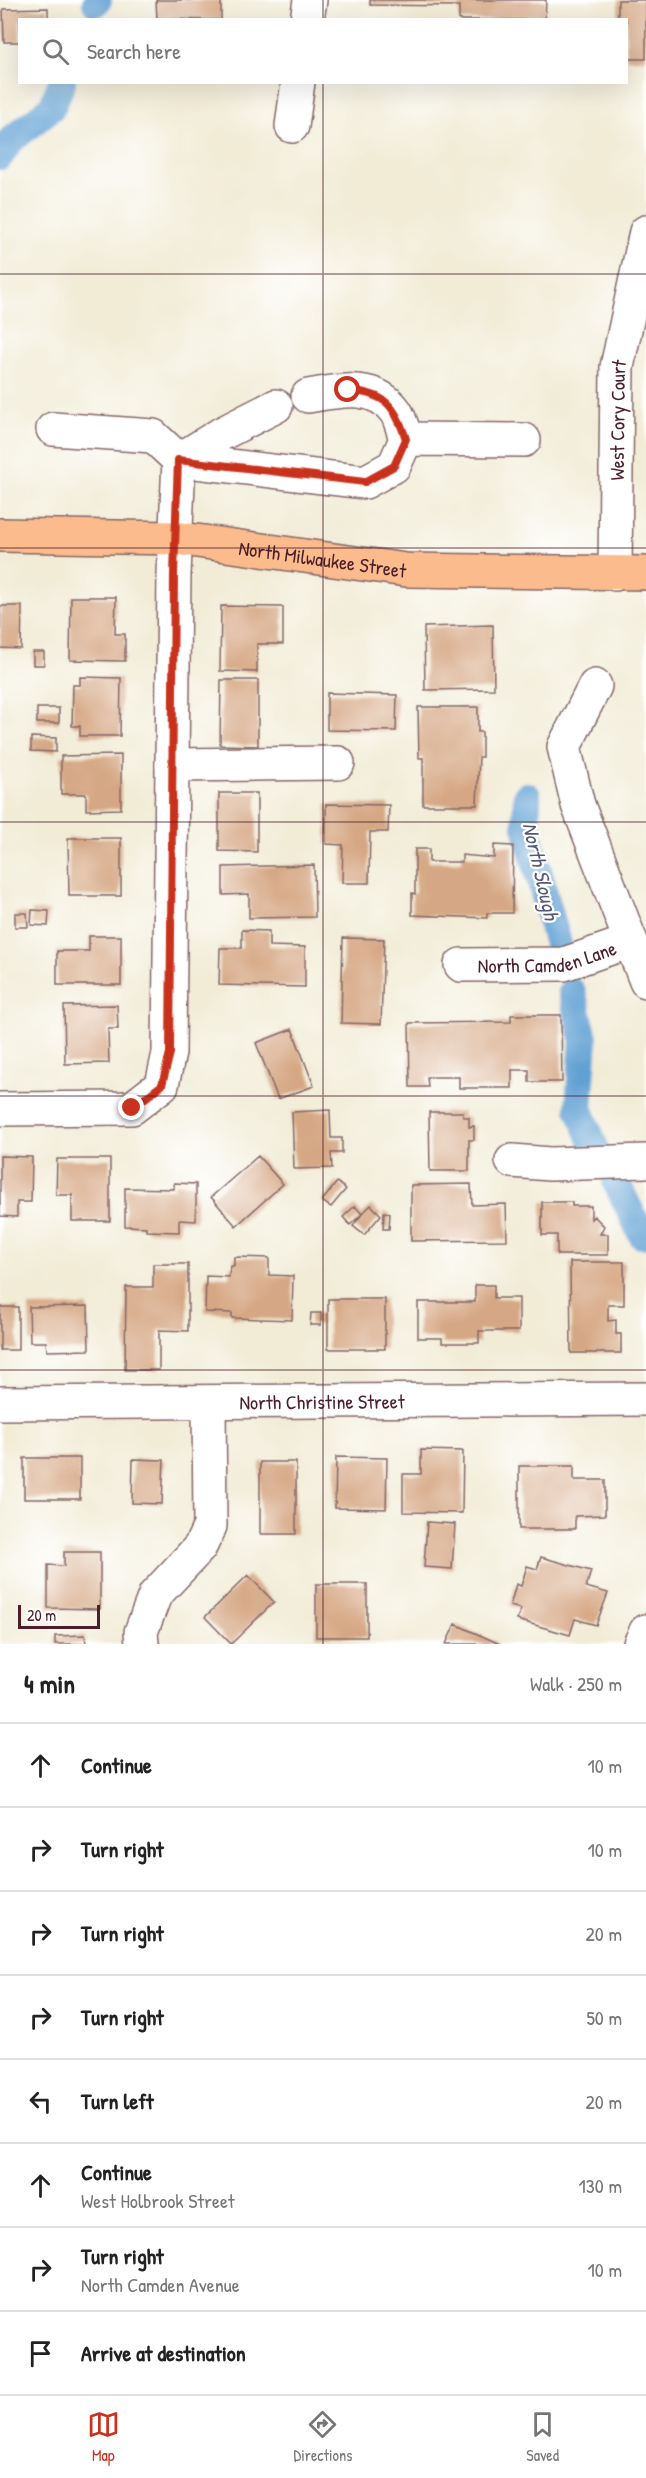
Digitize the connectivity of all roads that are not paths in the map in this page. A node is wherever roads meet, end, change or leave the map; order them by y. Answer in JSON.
{"nodes":[{"id":1,"x":310,"y":0,"type":"edge"},
{"id":2,"x":307,"y":18,"type":"edge"},
{"id":3,"x":298,"y":84,"type":"edge"},
{"id":4,"x":292,"y":126,"type":"dead end"},
{"id":5,"x":646,"y":232,"type":"edge"},
{"id":6,"x":308,"y":396,"type":"dead end"},
{"id":7,"x":276,"y":406,"type":"dead end"},
{"id":8,"x":53,"y":429,"type":"dead end"},
{"id":9,"x":406,"y":439,"type":"junction"},
{"id":10,"x":524,"y":440,"type":"dead end"},
{"id":11,"x":178,"y":460,"type":"junction"},
{"id":12,"x":0,"y":535,"type":"edge"},
{"id":13,"x":175,"y":538,"type":"junction"},
{"id":14,"x":631,"y":573,"type":"edge"},
{"id":15,"x":596,"y":686,"type":"dead end"},
{"id":16,"x":338,"y":763,"type":"dead end"},
{"id":17,"x":172,"y":765,"type":"junction"},
{"id":18,"x":631,"y":941,"type":"junction"},
{"id":19,"x":461,"y":965,"type":"dead end"},
{"id":20,"x":646,"y":981,"type":"edge"},
{"id":21,"x":0,"y":1109,"type":"edge"},
{"id":22,"x":512,"y":1161,"type":"dead end"},
{"id":23,"x":646,"y":1161,"type":"edge"},
{"id":24,"x":646,"y":1399,"type":"edge"},
{"id":25,"x":209,"y":1402,"type":"junction"},
{"id":26,"x":0,"y":1403,"type":"edge"},
{"id":27,"x":646,"y":1631,"type":"edge"},
{"id":28,"x":142,"y":1644,"type":"edge"},
{"id":29,"x":640,"y":1644,"type":"edge"}],
"edges":[{"from":1,"to":2,"type":"street"},
{"from":3,"to":4,"type":"street"},
{"from":5,"to":14,"type":"street","name":"West Cory Court"},
{"from":6,"to":9,"type":"street"},
{"from":7,"to":11,"type":"street"},
{"from":8,"to":11,"type":"street"},
{"from":9,"to":10,"type":"street"},
{"from":9,"to":11,"type":"street"},
{"from":11,"to":13,"type":"street"},
{"from":12,"to":13,"type":"main road","name":"North Milwaukee Street"},
{"from":13,"to":14,"type":"main road","name":"North Milwaukee Street"},
{"from":13,"to":17,"type":"street"},
{"from":15,"to":18,"type":"street"},
{"from":16,"to":17,"type":"street"},
{"from":17,"to":21,"type":"street"},
{"from":18,"to":19,"type":"street","name":"North Camden Lane"},
{"from":18,"to":20,"type":"street"},
{"from":22,"to":23,"type":"street"},
{"from":24,"to":25,"type":"street","name":"North Christine Street"},
{"from":25,"to":26,"type":"street","name":"North Christine Street"},
{"from":25,"to":28,"type":"street"},
{"from":27,"to":29,"type":"street"}]}
